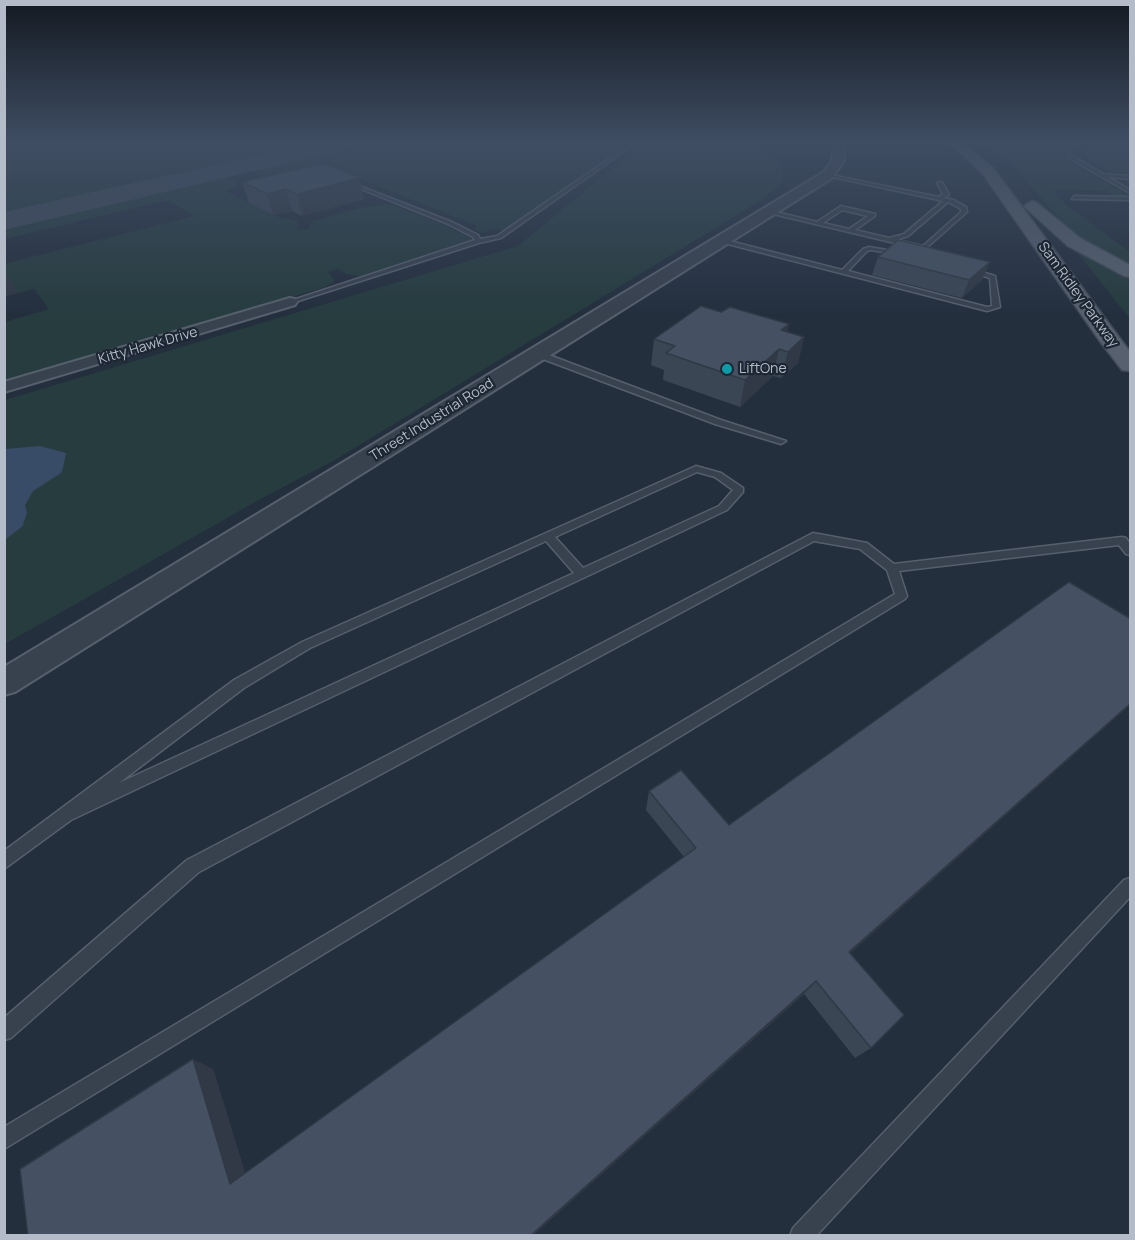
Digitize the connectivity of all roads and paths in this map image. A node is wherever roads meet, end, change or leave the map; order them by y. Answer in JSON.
{"nodes":[{"id":1,"x":394,"y":201,"type":"edge"},
{"id":2,"x":551,"y":201,"type":"edge"},
{"id":3,"x":786,"y":201,"type":"edge"},
{"id":4,"x":946,"y":201,"type":"edge"},
{"id":5,"x":949,"y":201,"type":"edge"},
{"id":6,"x":1009,"y":201,"type":"edge"},
{"id":7,"x":1028,"y":201,"type":"edge"},
{"id":8,"x":1029,"y":201,"type":"edge"},
{"id":9,"x":768,"y":212,"type":"junction"},
{"id":10,"x":817,"y":224,"type":"junction"},
{"id":11,"x":850,"y":231,"type":"junction"},
{"id":12,"x":888,"y":240,"type":"junction"},
{"id":13,"x":478,"y":241,"type":"junction"},
{"id":14,"x":722,"y":241,"type":"junction"},
{"id":15,"x":906,"y":256,"type":"edge"},
{"id":16,"x":963,"y":269,"type":"edge"},
{"id":17,"x":1081,"y":271,"type":"dead end"},
{"id":18,"x":844,"y":272,"type":"junction"},
{"id":19,"x":1131,"y":272,"type":"edge"},
{"id":20,"x":290,"y":302,"type":"joint"},
{"id":21,"x":538,"y":354,"type":"junction"},
{"id":22,"x":1131,"y":365,"type":"edge"},
{"id":23,"x":4,"y":387,"type":"edge"},
{"id":24,"x":781,"y":441,"type":"dead end"},
{"id":25,"x":548,"y":536,"type":"junction"},
{"id":26,"x":1131,"y":551,"type":"edge"},
{"id":27,"x":892,"y":568,"type":"junction"},
{"id":28,"x":582,"y":573,"type":"junction"},
{"id":29,"x":4,"y":683,"type":"edge"},
{"id":30,"x":70,"y":813,"type":"junction"},
{"id":31,"x":4,"y":861,"type":"edge"},
{"id":32,"x":1131,"y":886,"type":"edge"},
{"id":33,"x":4,"y":1031,"type":"edge"},
{"id":34,"x":4,"y":1139,"type":"edge"},
{"id":35,"x":801,"y":1236,"type":"edge"}],
"edges":[{"from":1,"to":13,"type":"lane"},
{"from":2,"to":13,"type":"lane"},
{"from":3,"to":9,"type":"street","name":"Threet Industrial Road"},
{"from":4,"to":12,"type":"lane"},
{"from":5,"to":12,"type":"lane"},
{"from":6,"to":22,"type":"main road","name":"Sam Ridley Parkway"},
{"from":7,"to":17,"type":"main road","name":"Sam Ridley Parkway"},
{"from":8,"to":19,"type":"main road"},
{"from":9,"to":10,"type":"lane"},
{"from":9,"to":14,"type":"street","name":"Threet Industrial Road"},
{"from":10,"to":11,"type":"lane"},
{"from":10,"to":11,"type":"lane"},
{"from":11,"to":12,"type":"lane"},
{"from":13,"to":20,"type":"lane"},
{"from":14,"to":18,"type":"lane"},
{"from":14,"to":21,"type":"street","name":"Threet Industrial Road"},
{"from":15,"to":18,"type":"lane"},
{"from":16,"to":18,"type":"lane"},
{"from":20,"to":23,"type":"street","name":"Kitty Hawk Drive"},
{"from":21,"to":24,"type":"lane"},
{"from":21,"to":29,"type":"street","name":"Threet Industrial Road"},
{"from":25,"to":28,"type":"lane"},
{"from":25,"to":28,"type":"lane"},
{"from":25,"to":30,"type":"lane"},
{"from":26,"to":27,"type":"lane"},
{"from":27,"to":33,"type":"lane"},
{"from":27,"to":34,"type":"lane"},
{"from":28,"to":30,"type":"lane"},
{"from":30,"to":31,"type":"lane"},
{"from":32,"to":35,"type":"lane"}]}
